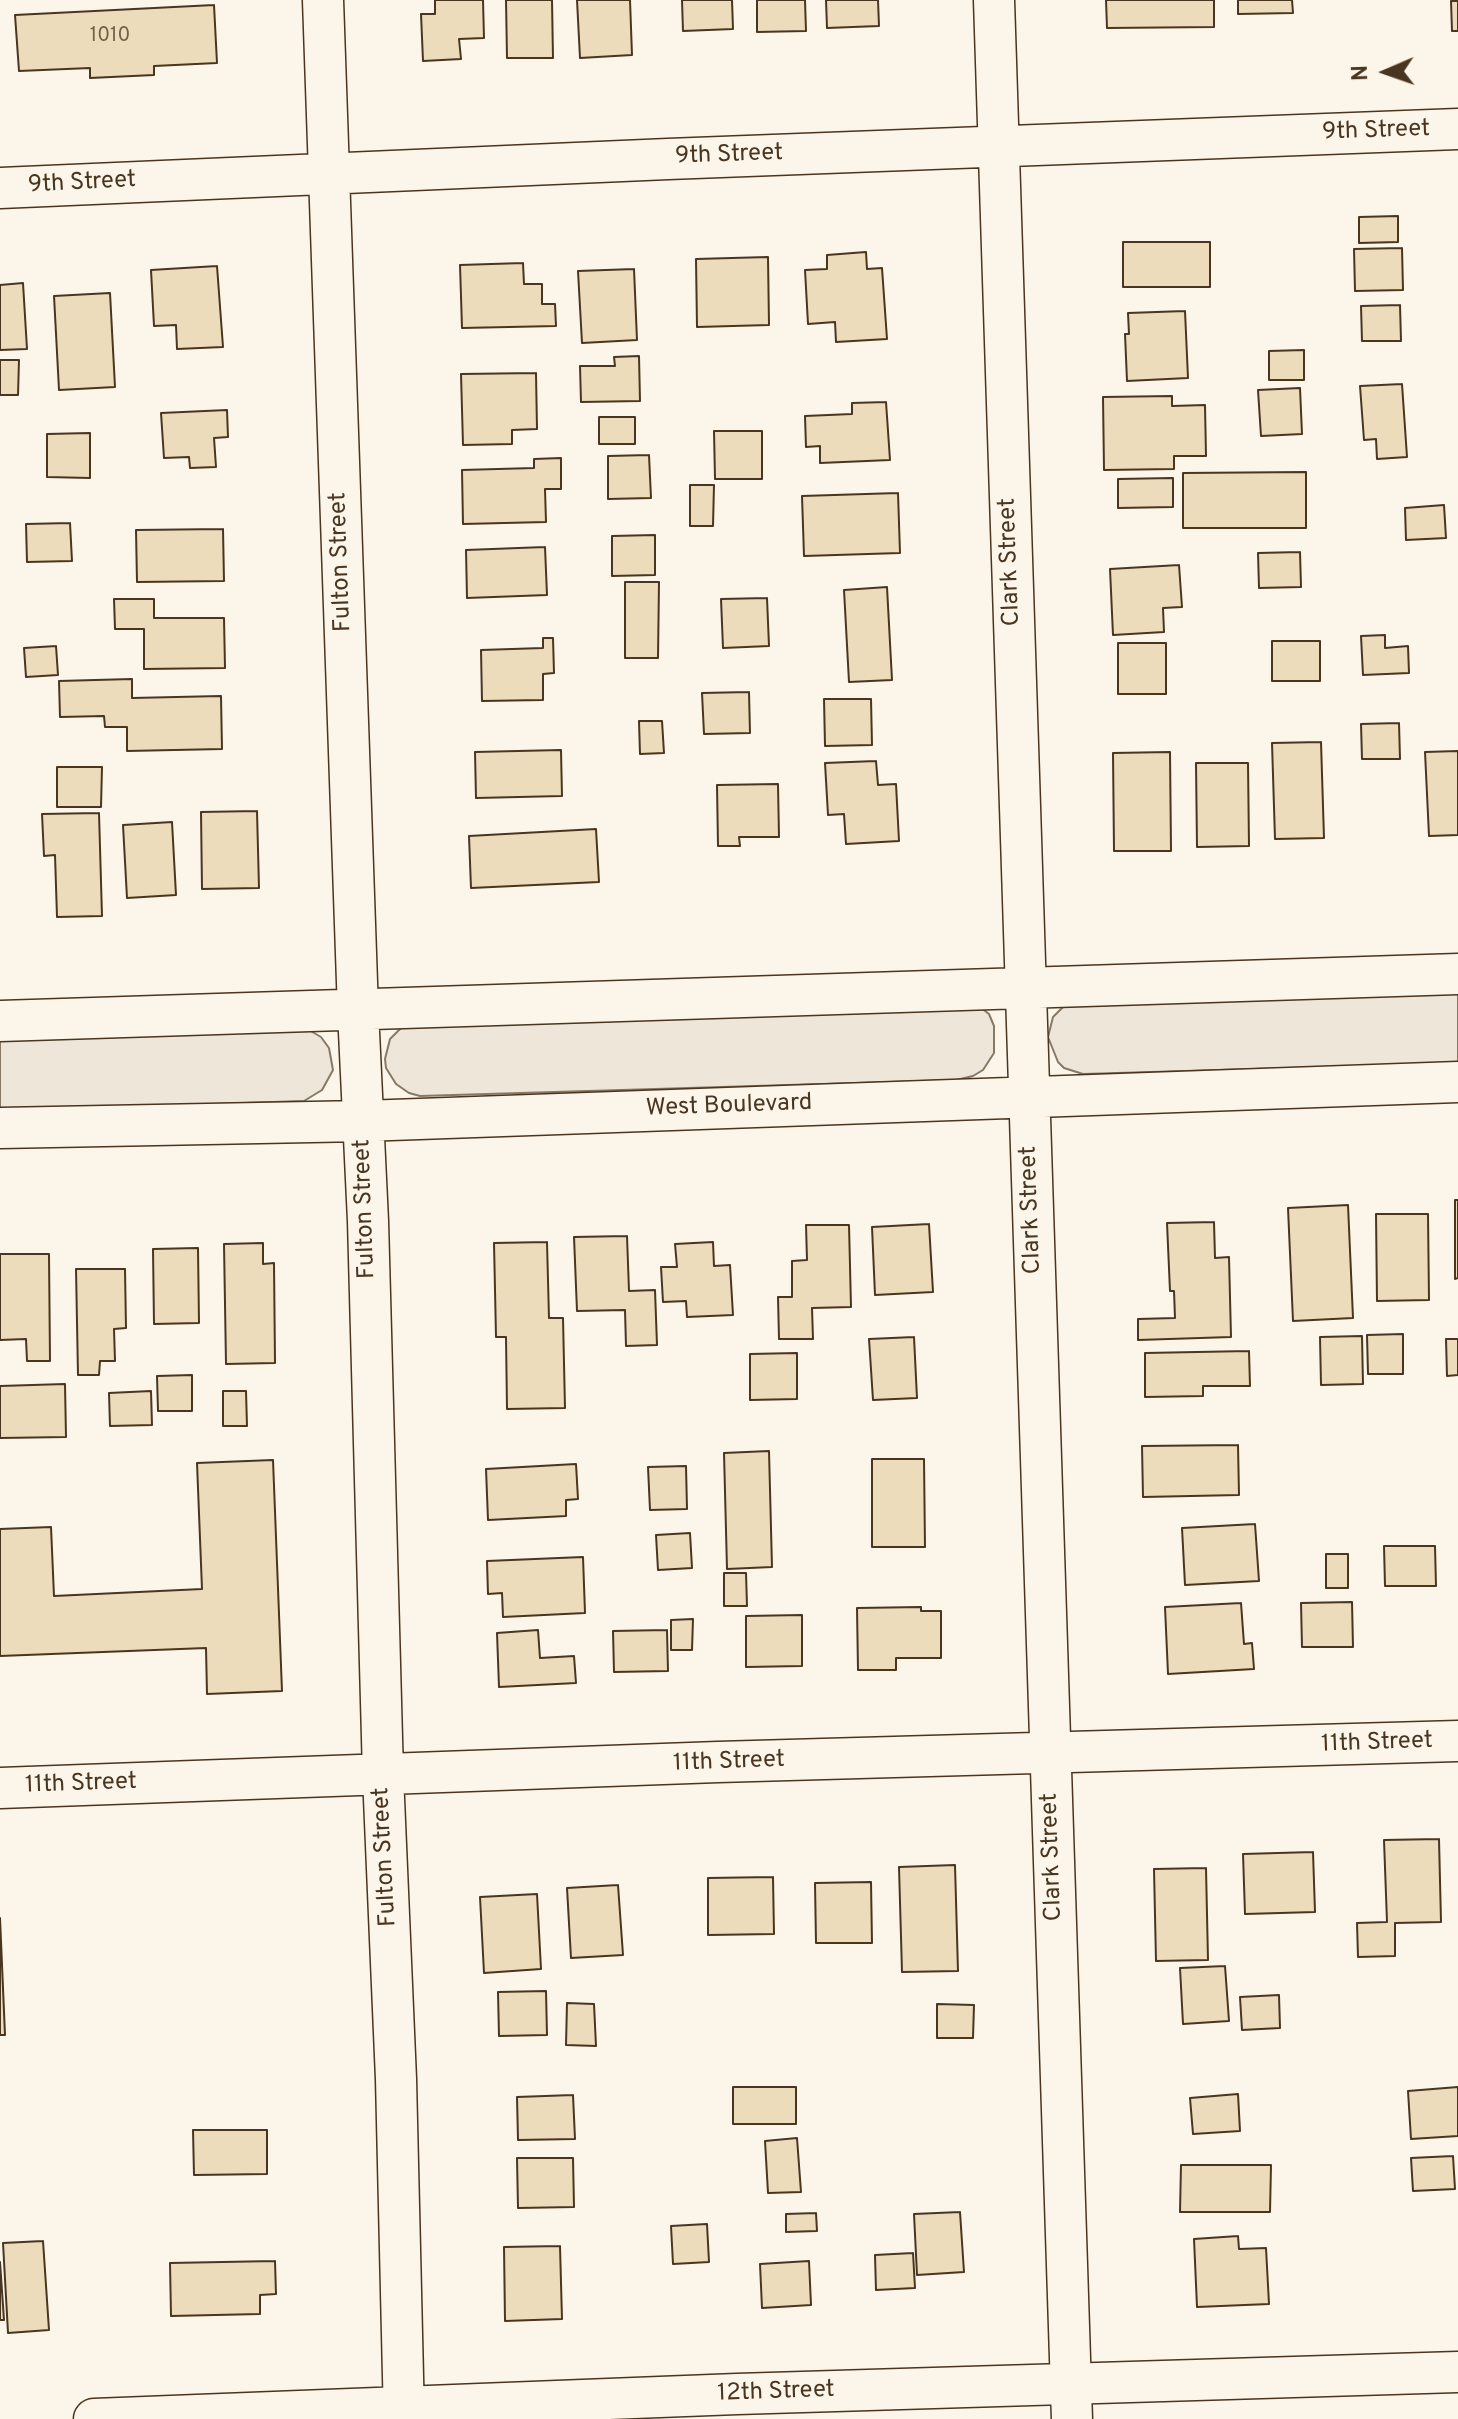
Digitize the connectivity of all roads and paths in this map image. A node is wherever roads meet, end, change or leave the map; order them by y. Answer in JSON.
{"nodes":[{"id":1,"x":323,"y":0,"type":"edge"},
{"id":2,"x":994,"y":0,"type":"edge"},
{"id":3,"x":1458,"y":129,"type":"edge"},
{"id":4,"x":998,"y":145,"type":"junction"},
{"id":5,"x":329,"y":173,"type":"junction"},
{"id":6,"x":0,"y":188,"type":"edge"},
{"id":7,"x":1458,"y":974,"type":"edge"},
{"id":8,"x":1026,"y":988,"type":"junction"},
{"id":9,"x":358,"y":1011,"type":"junction"},
{"id":10,"x":0,"y":1021,"type":"edge"},
{"id":11,"x":1458,"y":1082,"type":"edge"},
{"id":12,"x":1029,"y":1095,"type":"junction"},
{"id":13,"x":363,"y":1121,"type":"junction"},
{"id":14,"x":0,"y":1128,"type":"edge"},
{"id":15,"x":1458,"y":1741,"type":"edge"},
{"id":16,"x":1050,"y":1755,"type":"junction"},
{"id":17,"x":383,"y":1775,"type":"junction"},
{"id":18,"x":0,"y":1788,"type":"edge"},
{"id":19,"x":1458,"y":2372,"type":"edge"},
{"id":20,"x":1071,"y":2401,"type":"edge"},
{"id":21,"x":404,"y":2413,"type":"edge"},
{"id":22,"x":94,"y":2419,"type":"edge"}],
"edges":[{"from":1,"to":5,"type":"street","name":"Fulton Street"},
{"from":2,"to":4,"type":"street","name":"Clark Street"},
{"from":3,"to":4,"type":"street","name":"9th Street"},
{"from":4,"to":5,"type":"street","name":"9th Street"},
{"from":4,"to":8,"type":"street","name":"Clark Street"},
{"from":5,"to":6,"type":"street","name":"9th Street"},
{"from":5,"to":9,"type":"street","name":"Fulton Street"},
{"from":7,"to":8,"type":"street"},
{"from":8,"to":9,"type":"street"},
{"from":8,"to":12,"type":"street","name":"Clark Street"},
{"from":9,"to":10,"type":"street"},
{"from":9,"to":13,"type":"street","name":"Fulton Street"},
{"from":11,"to":12,"type":"street","name":"West Boulevard"},
{"from":12,"to":13,"type":"street","name":"West Boulevard"},
{"from":12,"to":16,"type":"street","name":"Clark Street"},
{"from":13,"to":14,"type":"street","name":"West Boulevard"},
{"from":13,"to":17,"type":"street","name":"Fulton Street"},
{"from":15,"to":16,"type":"street","name":"11th Street"},
{"from":16,"to":17,"type":"street","name":"11th Street"},
{"from":16,"to":20,"type":"street","name":"Clark Street"},
{"from":17,"to":18,"type":"street","name":"11th Street"},
{"from":17,"to":21,"type":"street","name":"Fulton Street"},
{"from":19,"to":20,"type":"street","name":"12th Street"},
{"from":20,"to":21,"type":"street","name":"12th Street"},
{"from":21,"to":22,"type":"street","name":"12th Street"}]}
